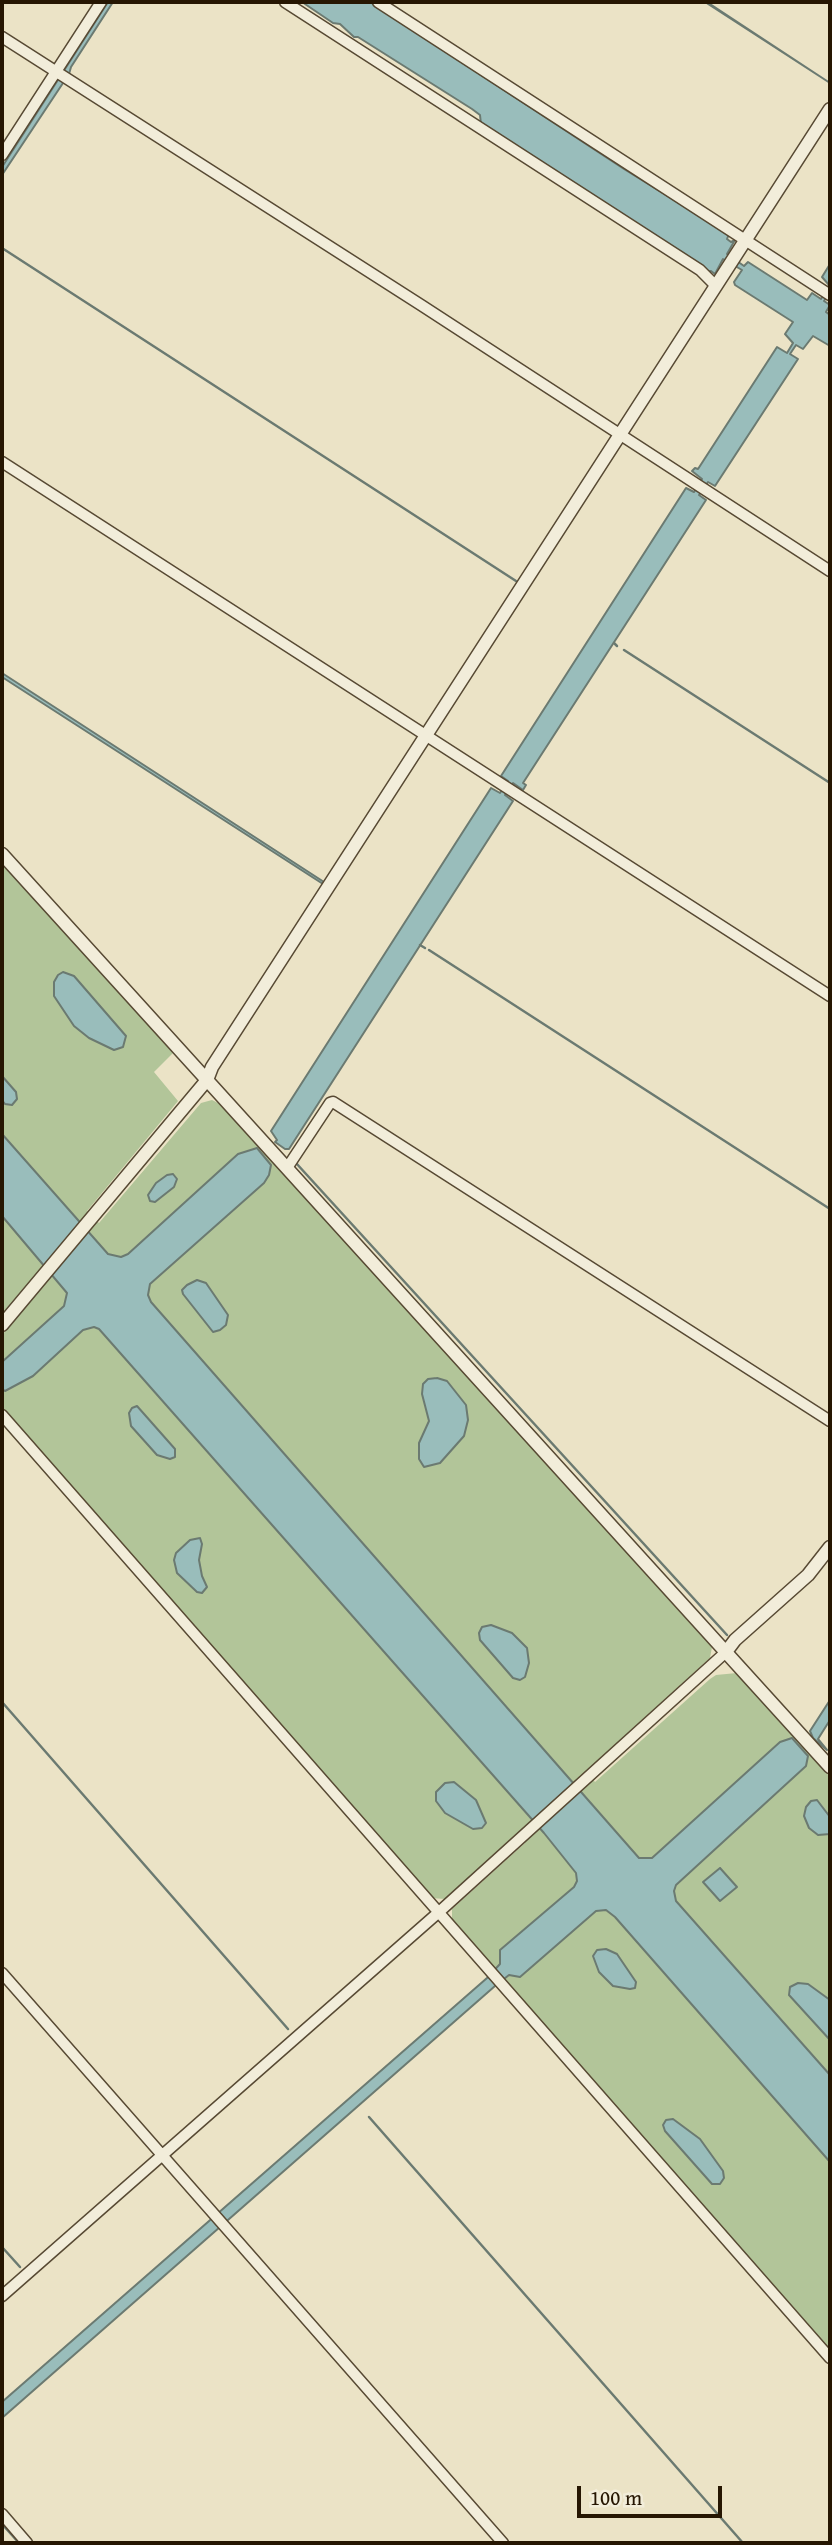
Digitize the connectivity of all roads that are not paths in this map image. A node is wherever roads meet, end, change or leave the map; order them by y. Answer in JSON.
{"nodes":[{"id":1,"x":101,"y":2,"type":"edge"},
{"id":2,"x":285,"y":2,"type":"edge"},
{"id":3,"x":379,"y":2,"type":"edge"},
{"id":4,"x":2,"y":37,"type":"edge"},
{"id":5,"x":61,"y":75,"type":"junction"},
{"id":6,"x":830,"y":109,"type":"edge"},
{"id":7,"x":2,"y":155,"type":"edge"},
{"id":8,"x":746,"y":239,"type":"junction"},
{"id":9,"x":716,"y":286,"type":"junction"},
{"id":10,"x":825,"y":292,"type":"edge"},
{"id":11,"x":620,"y":435,"type":"junction"},
{"id":12,"x":2,"y":462,"type":"edge"},
{"id":13,"x":830,"y":571,"type":"edge"},
{"id":14,"x":426,"y":735,"type":"junction"},
{"id":15,"x":2,"y":854,"type":"edge"},
{"id":16,"x":830,"y":996,"type":"edge"},
{"id":17,"x":207,"y":1080,"type":"junction"},
{"id":18,"x":287,"y":1168,"type":"junction"},
{"id":19,"x":2,"y":1325,"type":"edge"},
{"id":20,"x":2,"y":1415,"type":"edge"},
{"id":21,"x":830,"y":1422,"type":"edge"},
{"id":22,"x":830,"y":1547,"type":"edge"},
{"id":23,"x":726,"y":1651,"type":"junction"},
{"id":24,"x":830,"y":1767,"type":"edge"},
{"id":25,"x":439,"y":1912,"type":"junction"},
{"id":26,"x":2,"y":1973,"type":"edge"},
{"id":27,"x":162,"y":2155,"type":"junction"},
{"id":28,"x":2,"y":2296,"type":"edge"},
{"id":29,"x":830,"y":2358,"type":"edge"},
{"id":30,"x":2,"y":2514,"type":"edge"},
{"id":31,"x":27,"y":2543,"type":"edge"},
{"id":32,"x":503,"y":2543,"type":"edge"}],
"edges":[{"from":1,"to":5,"type":"street"},
{"from":2,"to":9,"type":"street"},
{"from":3,"to":8,"type":"street"},
{"from":4,"to":5,"type":"street"},
{"from":5,"to":7,"type":"street"},
{"from":5,"to":11,"type":"street"},
{"from":6,"to":8,"type":"street"},
{"from":8,"to":9,"type":"street"},
{"from":8,"to":10,"type":"street"},
{"from":9,"to":11,"type":"street"},
{"from":11,"to":13,"type":"street"},
{"from":11,"to":14,"type":"street"},
{"from":12,"to":14,"type":"street"},
{"from":14,"to":16,"type":"street"},
{"from":14,"to":17,"type":"street"},
{"from":15,"to":17,"type":"street"},
{"from":17,"to":18,"type":"street"},
{"from":17,"to":19,"type":"street"},
{"from":18,"to":21,"type":"street"},
{"from":18,"to":23,"type":"street"},
{"from":20,"to":25,"type":"street"},
{"from":22,"to":23,"type":"street"},
{"from":23,"to":24,"type":"street"},
{"from":23,"to":25,"type":"street"},
{"from":25,"to":27,"type":"street"},
{"from":25,"to":29,"type":"street"},
{"from":26,"to":27,"type":"street"},
{"from":27,"to":28,"type":"street"},
{"from":27,"to":32,"type":"street"},
{"from":30,"to":31,"type":"street"}]}
